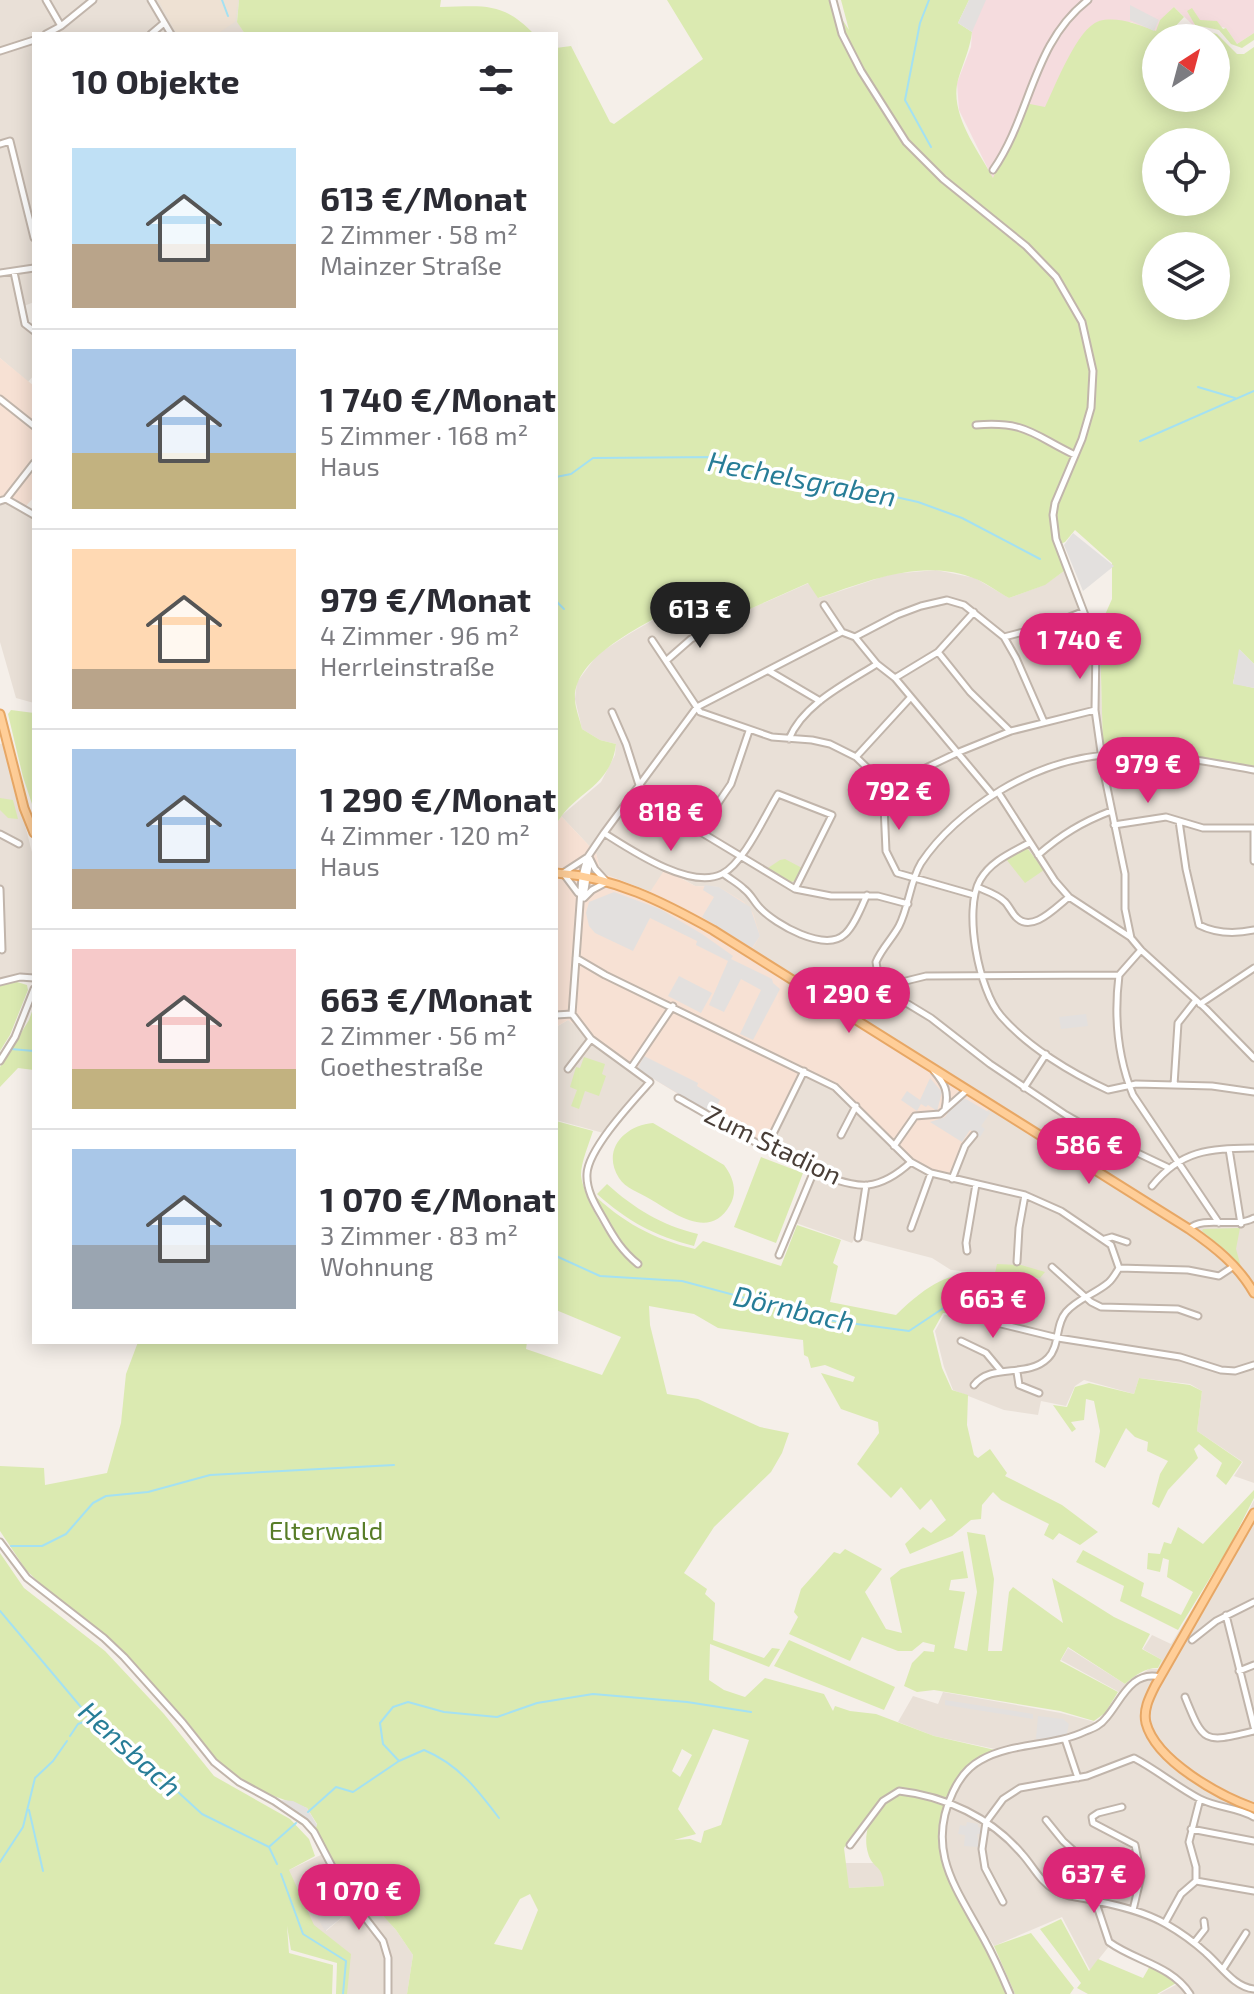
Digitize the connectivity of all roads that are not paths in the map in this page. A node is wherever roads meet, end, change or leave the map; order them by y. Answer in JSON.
{"nodes":[{"id":1,"x":46,"y":0,"type":"edge"},
{"id":2,"x":93,"y":0,"type":"edge"},
{"id":3,"x":151,"y":0,"type":"edge"},
{"id":4,"x":833,"y":0,"type":"edge"},
{"id":5,"x":1088,"y":0,"type":"edge"},
{"id":6,"x":164,"y":23,"type":"junction"},
{"id":7,"x":61,"y":26,"type":"junction"},
{"id":8,"x":50,"y":32,"type":"edge"},
{"id":9,"x":153,"y":32,"type":"edge"},
{"id":10,"x":170,"y":32,"type":"edge"},
{"id":11,"x":32,"y":41,"type":"edge"},
{"id":12,"x":0,"y":51,"type":"edge"},
{"id":13,"x":0,"y":144,"type":"edge"},
{"id":14,"x":993,"y":170,"type":"dead end"},
{"id":15,"x":32,"y":230,"type":"edge"},
{"id":16,"x":32,"y":268,"type":"edge"},
{"id":17,"x":14,"y":272,"type":"junction"},
{"id":18,"x":0,"y":273,"type":"edge"},
{"id":19,"x":32,"y":329,"type":"edge"},
{"id":20,"x":0,"y":399,"type":"edge"},
{"id":21,"x":32,"y":424,"type":"edge"},
{"id":22,"x":976,"y":425,"type":"dead end"},
{"id":23,"x":1075,"y":455,"type":"junction"},
{"id":24,"x":32,"y":465,"type":"edge"},
{"id":25,"x":3,"y":500,"type":"edge"},
{"id":26,"x":32,"y":514,"type":"edge"},
{"id":27,"x":824,"y":605,"type":"dead end"},
{"id":28,"x":974,"y":612,"type":"junction"},
{"id":29,"x":1082,"y":612,"type":"junction"},
{"id":30,"x":721,"y":624,"type":"dead end"},
{"id":31,"x":842,"y":632,"type":"junction"},
{"id":32,"x":855,"y":637,"type":"junction"},
{"id":33,"x":1004,"y":637,"type":"junction"},
{"id":34,"x":652,"y":640,"type":"dead end"},
{"id":35,"x":938,"y":652,"type":"junction"},
{"id":36,"x":667,"y":660,"type":"junction"},
{"id":37,"x":877,"y":664,"type":"junction"},
{"id":38,"x":768,"y":671,"type":"junction"},
{"id":39,"x":895,"y":678,"type":"junction"},
{"id":40,"x":910,"y":698,"type":"junction"},
{"id":41,"x":820,"y":701,"type":"junction"},
{"id":42,"x":697,"y":707,"type":"junction"},
{"id":43,"x":1095,"y":710,"type":"junction"},
{"id":44,"x":612,"y":712,"type":"dead end"},
{"id":45,"x":0,"y":714,"type":"edge"},
{"id":46,"x":1044,"y":722,"type":"junction"},
{"id":47,"x":749,"y":731,"type":"junction"},
{"id":48,"x":1011,"y":731,"type":"junction"},
{"id":49,"x":789,"y":739,"type":"junction"},
{"id":50,"x":959,"y":752,"type":"junction"},
{"id":51,"x":1100,"y":754,"type":"junction"},
{"id":52,"x":856,"y":757,"type":"junction"},
{"id":53,"x":1254,"y":770,"type":"edge"},
{"id":54,"x":639,"y":785,"type":"junction"},
{"id":55,"x":884,"y":788,"type":"junction"},
{"id":56,"x":996,"y":794,"type":"junction"},
{"id":57,"x":1111,"y":811,"type":"junction"},
{"id":58,"x":1179,"y":821,"type":"junction"},
{"id":59,"x":1114,"y":825,"type":"junction"},
{"id":60,"x":32,"y":826,"type":"edge"},
{"id":61,"x":1254,"y":830,"type":"edge"},
{"id":62,"x":699,"y":831,"type":"junction"},
{"id":63,"x":604,"y":833,"type":"junction"},
{"id":64,"x":0,"y":834,"type":"edge"},
{"id":65,"x":1029,"y":843,"type":"junction"},
{"id":66,"x":19,"y":844,"type":"dead end"},
{"id":67,"x":1254,"y":847,"type":"edge"},
{"id":68,"x":1038,"y":855,"type":"junction"},
{"id":69,"x":741,"y":856,"type":"junction"},
{"id":70,"x":589,"y":858,"type":"junction"},
{"id":71,"x":1254,"y":861,"type":"edge"},
{"id":72,"x":559,"y":873,"type":"edge"},
{"id":73,"x":724,"y":874,"type":"junction"},
{"id":74,"x":584,"y":877,"type":"junction"},
{"id":75,"x":916,"y":879,"type":"junction"},
{"id":76,"x":607,"y":882,"type":"junction"},
{"id":77,"x":977,"y":887,"type":"junction"},
{"id":78,"x":0,"y":889,"type":"edge"},
{"id":79,"x":795,"y":889,"type":"junction"},
{"id":80,"x":867,"y":895,"type":"junction"},
{"id":81,"x":974,"y":895,"type":"junction"},
{"id":82,"x":1069,"y":897,"type":"junction"},
{"id":83,"x":582,"y":900,"type":"junction"},
{"id":84,"x":908,"y":904,"type":"junction"},
{"id":85,"x":1254,"y":930,"type":"edge"},
{"id":86,"x":1131,"y":938,"type":"junction"},
{"id":87,"x":2,"y":950,"type":"edge"},
{"id":88,"x":1141,"y":950,"type":"junction"},
{"id":89,"x":576,"y":958,"type":"junction"},
{"id":90,"x":1254,"y":968,"type":"edge"},
{"id":91,"x":1119,"y":975,"type":"junction"},
{"id":92,"x":982,"y":977,"type":"junction"},
{"id":93,"x":32,"y":978,"type":"edge"},
{"id":94,"x":0,"y":982,"type":"edge"},
{"id":95,"x":880,"y":987,"type":"junction"},
{"id":96,"x":32,"y":994,"type":"edge"},
{"id":97,"x":849,"y":995,"type":"junction"},
{"id":98,"x":824,"y":1001,"type":"junction"},
{"id":99,"x":1198,"y":1002,"type":"junction"},
{"id":100,"x":673,"y":1006,"type":"junction"},
{"id":101,"x":839,"y":1010,"type":"junction"},
{"id":102,"x":572,"y":1014,"type":"junction"},
{"id":103,"x":558,"y":1015,"type":"edge"},
{"id":104,"x":591,"y":1039,"type":"junction"},
{"id":105,"x":1046,"y":1054,"type":"junction"},
{"id":106,"x":1254,"y":1058,"type":"edge"},
{"id":107,"x":2,"y":1059,"type":"edge"},
{"id":108,"x":631,"y":1068,"type":"junction"},
{"id":109,"x":568,"y":1069,"type":"dead end"},
{"id":110,"x":934,"y":1070,"type":"junction"},
{"id":111,"x":804,"y":1071,"type":"junction"},
{"id":112,"x":1129,"y":1084,"type":"junction"},
{"id":113,"x":956,"y":1085,"type":"junction"},
{"id":114,"x":1174,"y":1085,"type":"junction"},
{"id":115,"x":1024,"y":1088,"type":"junction"},
{"id":116,"x":966,"y":1091,"type":"junction"},
{"id":117,"x":1254,"y":1092,"type":"edge"},
{"id":118,"x":948,"y":1097,"type":"junction"},
{"id":119,"x":678,"y":1098,"type":"dead end"},
{"id":120,"x":856,"y":1106,"type":"junction"},
{"id":121,"x":945,"y":1109,"type":"junction"},
{"id":122,"x":841,"y":1135,"type":"dead end"},
{"id":123,"x":974,"y":1135,"type":"dead end"},
{"id":124,"x":894,"y":1146,"type":"junction"},
{"id":125,"x":766,"y":1148,"type":"junction"},
{"id":126,"x":1254,"y":1148,"type":"edge"},
{"id":127,"x":1229,"y":1149,"type":"junction"},
{"id":128,"x":1179,"y":1161,"type":"junction"},
{"id":129,"x":911,"y":1162,"type":"junction"},
{"id":130,"x":1167,"y":1167,"type":"junction"},
{"id":131,"x":814,"y":1171,"type":"junction"},
{"id":132,"x":931,"y":1173,"type":"junction"},
{"id":133,"x":952,"y":1179,"type":"junction"},
{"id":134,"x":976,"y":1184,"type":"junction"},
{"id":135,"x":866,"y":1185,"type":"junction"},
{"id":136,"x":1152,"y":1186,"type":"dead end"},
{"id":137,"x":1025,"y":1195,"type":"junction"},
{"id":138,"x":1254,"y":1218,"type":"edge"},
{"id":139,"x":1219,"y":1223,"type":"junction"},
{"id":140,"x":1241,"y":1224,"type":"junction"},
{"id":141,"x":911,"y":1228,"type":"dead end"},
{"id":142,"x":1189,"y":1229,"type":"junction"},
{"id":143,"x":858,"y":1238,"type":"dead end"},
{"id":144,"x":1104,"y":1239,"type":"junction"},
{"id":145,"x":1127,"y":1242,"type":"dead end"},
{"id":146,"x":967,"y":1251,"type":"dead end"},
{"id":147,"x":779,"y":1255,"type":"dead end"},
{"id":148,"x":1017,"y":1262,"type":"dead end"},
{"id":149,"x":638,"y":1264,"type":"dead end"},
{"id":150,"x":1234,"y":1265,"type":"junction"},
{"id":151,"x":1052,"y":1267,"type":"dead end"},
{"id":152,"x":1119,"y":1268,"type":"junction"},
{"id":153,"x":1244,"y":1277,"type":"junction"},
{"id":154,"x":1254,"y":1280,"type":"edge"},
{"id":155,"x":1254,"y":1293,"type":"edge"},
{"id":156,"x":1087,"y":1297,"type":"junction"},
{"id":157,"x":1198,"y":1316,"type":"dead end"},
{"id":158,"x":1001,"y":1324,"type":"dead end"},
{"id":159,"x":1058,"y":1338,"type":"junction"},
{"id":160,"x":961,"y":1341,"type":"dead end"},
{"id":161,"x":1254,"y":1365,"type":"edge"},
{"id":162,"x":1001,"y":1371,"type":"junction"},
{"id":163,"x":1017,"y":1372,"type":"junction"},
{"id":164,"x":974,"y":1385,"type":"dead end"},
{"id":165,"x":1039,"y":1393,"type":"dead end"},
{"id":166,"x":1254,"y":1513,"type":"edge"},
{"id":167,"x":0,"y":1542,"type":"edge"},
{"id":168,"x":1254,"y":1602,"type":"edge"},
{"id":169,"x":1196,"y":1615,"type":"junction"},
{"id":170,"x":1226,"y":1615,"type":"junction"},
{"id":171,"x":1212,"y":1623,"type":"junction"},
{"id":172,"x":1192,"y":1640,"type":"dead end"},
{"id":173,"x":1254,"y":1665,"type":"edge"},
{"id":174,"x":1239,"y":1671,"type":"junction"},
{"id":175,"x":1160,"y":1677,"type":"junction"},
{"id":176,"x":1185,"y":1697,"type":"dead end"},
{"id":177,"x":1252,"y":1713,"type":"edge"},
{"id":178,"x":1254,"y":1729,"type":"edge"},
{"id":179,"x":1065,"y":1739,"type":"junction"},
{"id":180,"x":1078,"y":1778,"type":"junction"},
{"id":181,"x":1200,"y":1799,"type":"junction"},
{"id":182,"x":948,"y":1803,"type":"junction"},
{"id":183,"x":1241,"y":1806,"type":"junction"},
{"id":184,"x":1122,"y":1807,"type":"dead end"},
{"id":185,"x":1254,"y":1808,"type":"edge"},
{"id":186,"x":1254,"y":1817,"type":"edge"},
{"id":187,"x":1046,"y":1820,"type":"dead end"},
{"id":188,"x":986,"y":1822,"type":"junction"},
{"id":189,"x":1191,"y":1829,"type":"junction"},
{"id":190,"x":1254,"y":1841,"type":"edge"},
{"id":191,"x":850,"y":1845,"type":"dead end"},
{"id":192,"x":1196,"y":1881,"type":"junction"},
{"id":193,"x":1254,"y":1891,"type":"edge"},
{"id":194,"x":1095,"y":1900,"type":"junction"},
{"id":195,"x":1003,"y":1902,"type":"dead end"},
{"id":196,"x":1133,"y":1910,"type":"junction"},
{"id":197,"x":1204,"y":1921,"type":"dead end"},
{"id":198,"x":1165,"y":1923,"type":"junction"},
{"id":199,"x":1246,"y":1933,"type":"dead end"},
{"id":200,"x":1194,"y":1943,"type":"junction"},
{"id":201,"x":1223,"y":1969,"type":"junction"},
{"id":202,"x":1241,"y":1986,"type":"junction"},
{"id":203,"x":1254,"y":1989,"type":"edge"},
{"id":204,"x":1236,"y":1992,"type":"edge"},
{"id":205,"x":388,"y":1994,"type":"edge"},
{"id":206,"x":1010,"y":1994,"type":"edge"},
{"id":207,"x":1190,"y":1994,"type":"edge"}],
"edges":[{"from":1,"to":7,"type":"street"},
{"from":2,"to":7,"type":"street"},
{"from":3,"to":6,"type":"street"},
{"from":4,"to":23,"type":"street"},
{"from":5,"to":14,"type":"street"},
{"from":6,"to":9,"type":"street"},
{"from":6,"to":10,"type":"street"},
{"from":7,"to":8,"type":"street"},
{"from":11,"to":12,"type":"street"},
{"from":13,"to":15,"type":"street"},
{"from":16,"to":17,"type":"street"},
{"from":17,"to":18,"type":"street"},
{"from":17,"to":19,"type":"street"},
{"from":20,"to":21,"type":"street"},
{"from":22,"to":23,"type":"street"},
{"from":23,"to":29,"type":"street"},
{"from":24,"to":25,"type":"street"},
{"from":25,"to":26,"type":"street"},
{"from":27,"to":31,"type":"street"},
{"from":28,"to":32,"type":"street"},
{"from":28,"to":33,"type":"street"},
{"from":28,"to":35,"type":"street"},
{"from":29,"to":33,"type":"street"},
{"from":29,"to":43,"type":"street"},
{"from":30,"to":36,"type":"street"},
{"from":31,"to":32,"type":"street"},
{"from":31,"to":38,"type":"street"},
{"from":32,"to":37,"type":"street"},
{"from":33,"to":46,"type":"street"},
{"from":34,"to":36,"type":"street"},
{"from":35,"to":39,"type":"street"},
{"from":35,"to":48,"type":"street"},
{"from":36,"to":42,"type":"street"},
{"from":37,"to":39,"type":"street"},
{"from":37,"to":41,"type":"street"},
{"from":38,"to":41,"type":"street"},
{"from":38,"to":42,"type":"street"},
{"from":39,"to":40,"type":"street"},
{"from":40,"to":50,"type":"street"},
{"from":40,"to":52,"type":"street"},
{"from":41,"to":49,"type":"street"},
{"from":42,"to":47,"type":"street"},
{"from":42,"to":54,"type":"street"},
{"from":43,"to":46,"type":"street"},
{"from":43,"to":51,"type":"street"},
{"from":44,"to":54,"type":"street"},
{"from":45,"to":60,"type":"main road"},
{"from":46,"to":48,"type":"street"},
{"from":47,"to":49,"type":"street"},
{"from":47,"to":62,"type":"street"},
{"from":48,"to":50,"type":"street"},
{"from":49,"to":52,"type":"street"},
{"from":50,"to":55,"type":"street"},
{"from":50,"to":56,"type":"street"},
{"from":51,"to":53,"type":"street"},
{"from":51,"to":56,"type":"street"},
{"from":51,"to":57,"type":"street"},
{"from":52,"to":55,"type":"street"},
{"from":54,"to":62,"type":"street"},
{"from":54,"to":63,"type":"street"},
{"from":55,"to":75,"type":"street"},
{"from":56,"to":65,"type":"street"},
{"from":56,"to":75,"type":"street"},
{"from":57,"to":59,"type":"street"},
{"from":57,"to":68,"type":"street"},
{"from":58,"to":59,"type":"street"},
{"from":58,"to":61,"type":"street"},
{"from":58,"to":85,"type":"street"},
{"from":59,"to":86,"type":"street"},
{"from":61,"to":67,"type":"street"},
{"from":62,"to":69,"type":"street"},
{"from":63,"to":70,"type":"street"},
{"from":63,"to":73,"type":"street"},
{"from":64,"to":66,"type":"street"},
{"from":65,"to":68,"type":"street"},
{"from":65,"to":77,"type":"street"},
{"from":67,"to":71,"type":"street"},
{"from":68,"to":82,"type":"street"},
{"from":69,"to":73,"type":"street"},
{"from":69,"to":79,"type":"street"},
{"from":69,"to":79,"type":"street"},
{"from":70,"to":72,"type":"street"},
{"from":70,"to":74,"type":"street"},
{"from":70,"to":76,"type":"street"},
{"from":72,"to":74,"type":"main road"},
{"from":72,"to":83,"type":"street"},
{"from":73,"to":80,"type":"street"},
{"from":74,"to":76,"type":"main road"},
{"from":74,"to":83,"type":"street"},
{"from":75,"to":81,"type":"street"},
{"from":75,"to":84,"type":"street"},
{"from":76,"to":83,"type":"street"},
{"from":76,"to":98,"type":"main road"},
{"from":77,"to":81,"type":"street"},
{"from":77,"to":82,"type":"street"},
{"from":78,"to":87,"type":"street"},
{"from":79,"to":80,"type":"street"},
{"from":80,"to":84,"type":"street"},
{"from":81,"to":92,"type":"street"},
{"from":82,"to":86,"type":"street"},
{"from":83,"to":89,"type":"street"},
{"from":84,"to":95,"type":"street"},
{"from":86,"to":88,"type":"street"},
{"from":88,"to":91,"type":"street"},
{"from":88,"to":99,"type":"street"},
{"from":89,"to":100,"type":"street"},
{"from":89,"to":102,"type":"street"},
{"from":90,"to":99,"type":"street"},
{"from":91,"to":92,"type":"street"},
{"from":91,"to":112,"type":"street"},
{"from":92,"to":95,"type":"street"},
{"from":92,"to":105,"type":"street"},
{"from":93,"to":94,"type":"street"},
{"from":95,"to":97,"type":"street"},
{"from":95,"to":115,"type":"street"},
{"from":96,"to":107,"type":"street"},
{"from":97,"to":98,"type":"street"},
{"from":97,"to":101,"type":"street"},
{"from":98,"to":101,"type":"main road"},
{"from":99,"to":106,"type":"street"},
{"from":99,"to":114,"type":"street"},
{"from":100,"to":108,"type":"street"},
{"from":100,"to":111,"type":"street"},
{"from":101,"to":110,"type":"main road"},
{"from":102,"to":103,"type":"street"},
{"from":102,"to":104,"type":"street"},
{"from":104,"to":108,"type":"street"},
{"from":104,"to":109,"type":"street"},
{"from":105,"to":112,"type":"street"},
{"from":105,"to":115,"type":"street"},
{"from":108,"to":149,"type":"street"},
{"from":110,"to":113,"type":"main road"},
{"from":110,"to":118,"type":"street"},
{"from":111,"to":120,"type":"street"},
{"from":111,"to":125,"type":"street"},
{"from":112,"to":114,"type":"street"},
{"from":112,"to":128,"type":"street"},
{"from":113,"to":116,"type":"main road"},
{"from":113,"to":118,"type":"street"},
{"from":114,"to":117,"type":"street"},
{"from":115,"to":130,"type":"street"},
{"from":116,"to":121,"type":"street"},
{"from":116,"to":142,"type":"main road"},
{"from":118,"to":121,"type":"street"},
{"from":119,"to":125,"type":"street","name":"Zum Stadion"},
{"from":120,"to":122,"type":"street"},
{"from":120,"to":124,"type":"street"},
{"from":121,"to":124,"type":"street"},
{"from":123,"to":133,"type":"street"},
{"from":124,"to":129,"type":"street"},
{"from":125,"to":131,"type":"street","name":"Zum Stadion"},
{"from":126,"to":127,"type":"street"},
{"from":127,"to":128,"type":"street"},
{"from":127,"to":140,"type":"street"},
{"from":128,"to":130,"type":"street"},
{"from":128,"to":139,"type":"street"},
{"from":129,"to":132,"type":"street"},
{"from":129,"to":135,"type":"street","name":"Zum Stadion"},
{"from":130,"to":136,"type":"street"},
{"from":131,"to":135,"type":"street","name":"Zum Stadion"},
{"from":131,"to":147,"type":"street"},
{"from":132,"to":133,"type":"street"},
{"from":132,"to":141,"type":"street"},
{"from":133,"to":134,"type":"street"},
{"from":134,"to":137,"type":"street"},
{"from":134,"to":146,"type":"street"},
{"from":135,"to":143,"type":"street"},
{"from":137,"to":144,"type":"street"},
{"from":137,"to":148,"type":"street"},
{"from":138,"to":140,"type":"street"},
{"from":139,"to":140,"type":"street"},
{"from":139,"to":142,"type":"street"},
{"from":142,"to":150,"type":"main road"},
{"from":144,"to":145,"type":"street"},
{"from":144,"to":152,"type":"street"},
{"from":150,"to":152,"type":"street"},
{"from":150,"to":153,"type":"main road"},
{"from":151,"to":156,"type":"street"},
{"from":152,"to":156,"type":"street"},
{"from":153,"to":154,"type":"street"},
{"from":153,"to":155,"type":"main road"},
{"from":156,"to":157,"type":"street"},
{"from":156,"to":159,"type":"street"},
{"from":158,"to":159,"type":"street"},
{"from":159,"to":161,"type":"street"},
{"from":159,"to":163,"type":"street"},
{"from":160,"to":162,"type":"street"},
{"from":162,"to":163,"type":"street"},
{"from":162,"to":164,"type":"street"},
{"from":163,"to":165,"type":"street"},
{"from":166,"to":169,"type":"main road"},
{"from":167,"to":205,"type":"street"},
{"from":168,"to":170,"type":"street"},
{"from":169,"to":171,"type":"street"},
{"from":169,"to":175,"type":"main road"},
{"from":170,"to":171,"type":"street"},
{"from":170,"to":174,"type":"street"},
{"from":171,"to":172,"type":"street"},
{"from":173,"to":174,"type":"street"},
{"from":174,"to":177,"type":"street"},
{"from":175,"to":179,"type":"street"},
{"from":175,"to":183,"type":"main road"},
{"from":176,"to":178,"type":"street"},
{"from":177,"to":178,"type":"street"},
{"from":179,"to":180,"type":"street"},
{"from":179,"to":182,"type":"street"},
{"from":180,"to":181,"type":"street"},
{"from":180,"to":188,"type":"street"},
{"from":181,"to":183,"type":"street"},
{"from":181,"to":189,"type":"street"},
{"from":182,"to":188,"type":"street"},
{"from":182,"to":191,"type":"street"},
{"from":182,"to":206,"type":"street"},
{"from":183,"to":185,"type":"main road"},
{"from":183,"to":186,"type":"street"},
{"from":184,"to":196,"type":"street"},
{"from":187,"to":194,"type":"street"},
{"from":188,"to":194,"type":"street"},
{"from":188,"to":195,"type":"street"},
{"from":189,"to":190,"type":"street"},
{"from":189,"to":192,"type":"street"},
{"from":192,"to":193,"type":"street"},
{"from":192,"to":198,"type":"street"},
{"from":194,"to":196,"type":"street"},
{"from":194,"to":207,"type":"street"},
{"from":196,"to":198,"type":"street"},
{"from":197,"to":200,"type":"street"},
{"from":198,"to":200,"type":"street"},
{"from":199,"to":201,"type":"street"},
{"from":200,"to":201,"type":"street"},
{"from":201,"to":202,"type":"street"},
{"from":202,"to":203,"type":"street"},
{"from":202,"to":204,"type":"street"}]}
